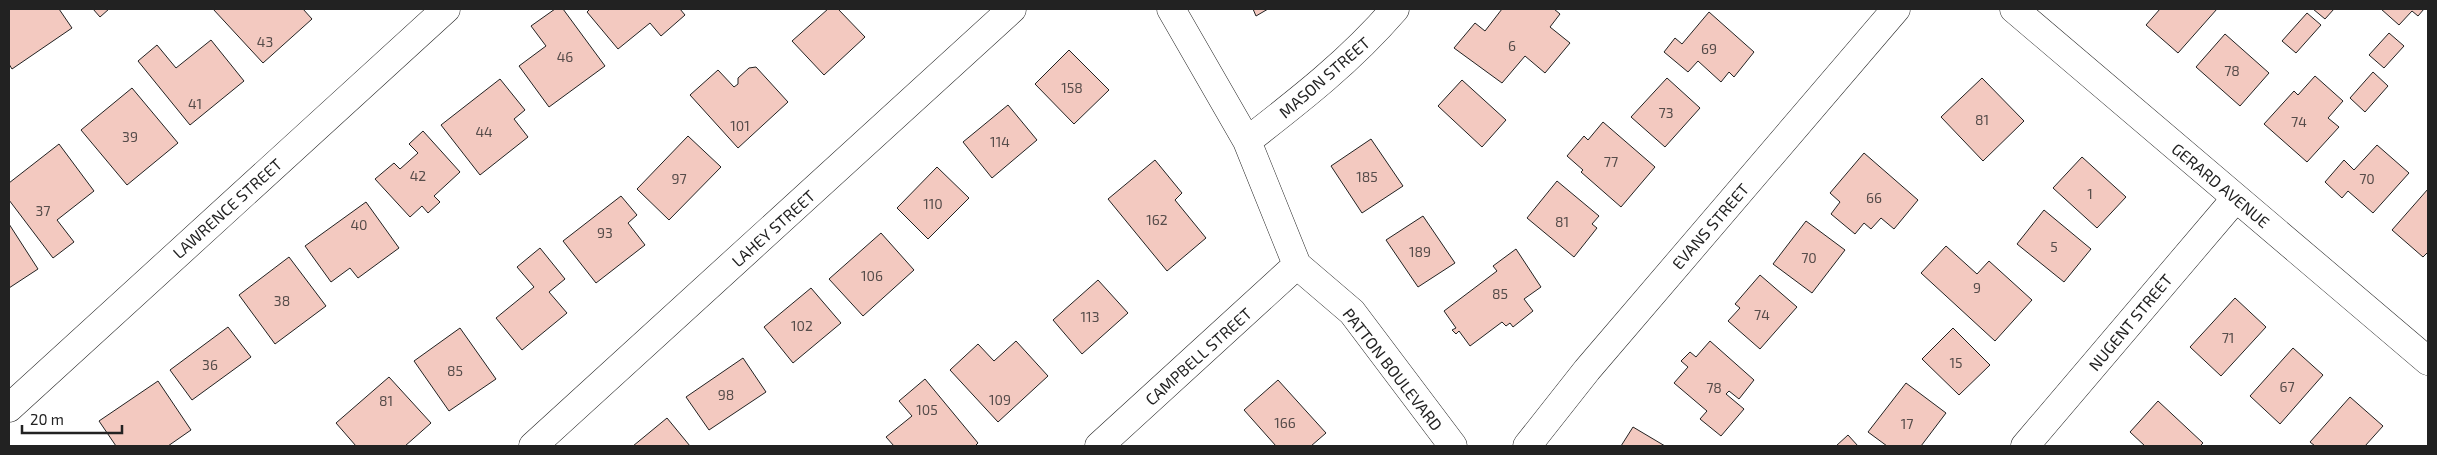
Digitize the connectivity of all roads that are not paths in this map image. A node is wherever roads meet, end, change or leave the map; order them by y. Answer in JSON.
{"nodes":[{"id":1,"x":446,"y":9,"type":"edge"},
{"id":2,"x":1012,"y":9,"type":"edge"},
{"id":3,"x":1171,"y":9,"type":"edge"},
{"id":4,"x":1395,"y":9,"type":"edge"},
{"id":5,"x":1896,"y":9,"type":"edge"},
{"id":6,"x":2014,"y":9,"type":"edge"},
{"id":7,"x":1247,"y":141,"type":"junction"},
{"id":8,"x":2236,"y":198,"type":"junction"},
{"id":9,"x":1297,"y":265,"type":"junction"},
{"id":10,"x":2428,"y":361,"type":"edge"},
{"id":11,"x":9,"y":408,"type":"edge"},
{"id":12,"x":533,"y":446,"type":"edge"},
{"id":13,"x":1099,"y":446,"type":"edge"},
{"id":14,"x":1453,"y":446,"type":"edge"},
{"id":15,"x":1527,"y":446,"type":"edge"},
{"id":16,"x":2024,"y":446,"type":"edge"}],
"edges":[{"from":1,"to":11,"type":"street","name":"LAWRENCE STREET"},
{"from":2,"to":12,"type":"street","name":"LAHEY STREET"},
{"from":3,"to":7,"type":"street","name":"PATTON BOULEVARD"},
{"from":4,"to":7,"type":"street","name":"MASON STREET"},
{"from":5,"to":15,"type":"street","name":"EVANS STREET"},
{"from":6,"to":8,"type":"street","name":"GERARD AVENUE"},
{"from":7,"to":9,"type":"street","name":"PATTON BOULEVARD"},
{"from":8,"to":10,"type":"street","name":"GERARD AVENUE"},
{"from":8,"to":16,"type":"street","name":"NUGENT STREET"},
{"from":9,"to":13,"type":"street","name":"CAMPBELL STREET"},
{"from":9,"to":14,"type":"street","name":"PATTON BOULEVARD"}]}
